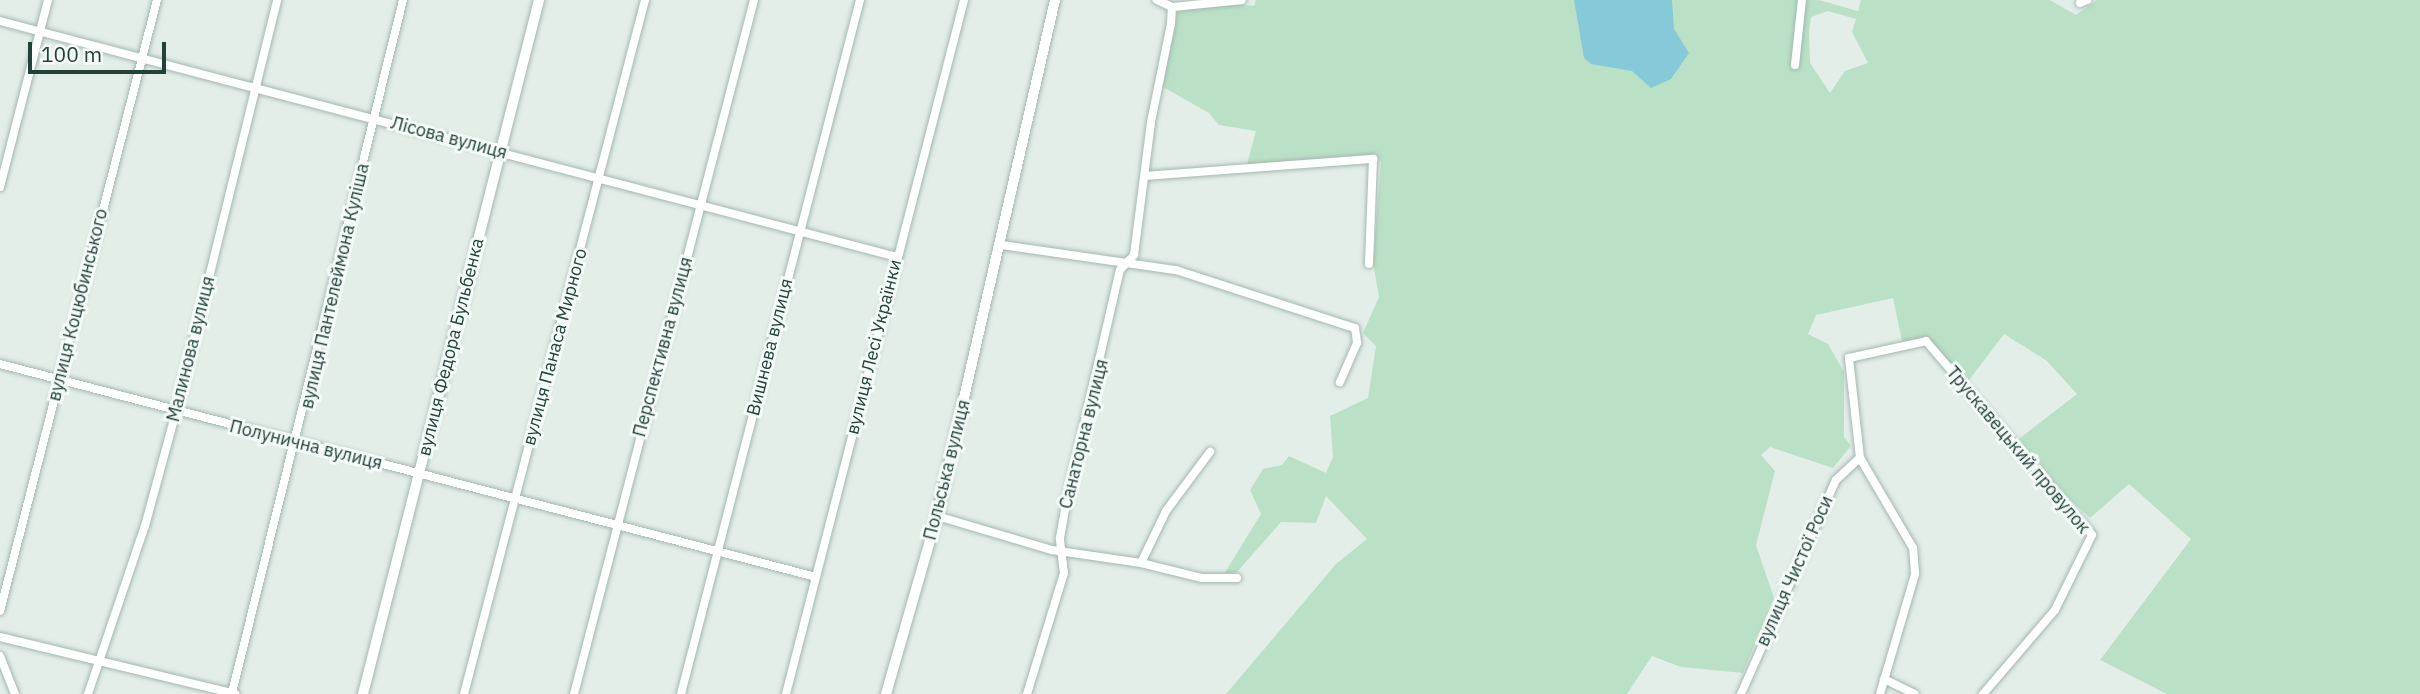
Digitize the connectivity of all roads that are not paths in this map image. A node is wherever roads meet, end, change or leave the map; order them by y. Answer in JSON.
{"nodes":[{"id":1,"x":48,"y":0,"type":"edge"},
{"id":2,"x":157,"y":0,"type":"edge"},
{"id":3,"x":277,"y":0,"type":"edge"},
{"id":4,"x":403,"y":0,"type":"edge"},
{"id":5,"x":539,"y":0,"type":"edge"},
{"id":6,"x":645,"y":0,"type":"edge"},
{"id":7,"x":754,"y":0,"type":"edge"},
{"id":8,"x":860,"y":0,"type":"edge"},
{"id":9,"x":964,"y":0,"type":"edge"},
{"id":10,"x":1055,"y":0,"type":"edge"},
{"id":11,"x":1242,"y":0,"type":"edge"},
{"id":12,"x":1802,"y":0,"type":"edge"},
{"id":13,"x":1159,"y":1,"type":"edge"},
{"id":14,"x":1172,"y":7,"type":"junction"},
{"id":15,"x":0,"y":21,"type":"edge"},
{"id":16,"x":40,"y":32,"type":"junction"},
{"id":17,"x":141,"y":58,"type":"junction"},
{"id":18,"x":1795,"y":65,"type":"dead end"},
{"id":19,"x":258,"y":89,"type":"junction"},
{"id":20,"x":374,"y":119,"type":"junction"},
{"id":21,"x":500,"y":151,"type":"junction"},
{"id":22,"x":1145,"y":176,"type":"junction"},
{"id":23,"x":599,"y":179,"type":"junction"},
{"id":24,"x":0,"y":187,"type":"edge"},
{"id":25,"x":701,"y":204,"type":"junction"},
{"id":26,"x":800,"y":230,"type":"junction"},
{"id":27,"x":1002,"y":245,"type":"junction"},
{"id":28,"x":897,"y":257,"type":"junction"},
{"id":29,"x":1131,"y":264,"type":"junction"},
{"id":30,"x":1369,"y":264,"type":"dead end"},
{"id":31,"x":0,"y":364,"type":"edge"},
{"id":32,"x":59,"y":380,"type":"junction"},
{"id":33,"x":1340,"y":382,"type":"dead end"},
{"id":34,"x":176,"y":412,"type":"junction"},
{"id":35,"x":298,"y":442,"type":"junction"},
{"id":36,"x":1210,"y":452,"type":"dead end"},
{"id":37,"x":1860,"y":458,"type":"junction"},
{"id":38,"x":419,"y":474,"type":"junction"},
{"id":39,"x":515,"y":499,"type":"junction"},
{"id":40,"x":937,"y":516,"type":"junction"},
{"id":41,"x":617,"y":526,"type":"junction"},
{"id":42,"x":1064,"y":549,"type":"junction"},
{"id":43,"x":718,"y":552,"type":"junction"},
{"id":44,"x":1141,"y":563,"type":"junction"},
{"id":45,"x":816,"y":577,"type":"junction"},
{"id":46,"x":1237,"y":578,"type":"dead end"},
{"id":47,"x":0,"y":611,"type":"edge"},
{"id":48,"x":0,"y":637,"type":"edge"},
{"id":49,"x":0,"y":656,"type":"edge"},
{"id":50,"x":99,"y":661,"type":"junction"},
{"id":51,"x":1884,"y":679,"type":"junction"},
{"id":52,"x":15,"y":694,"type":"edge"},
{"id":53,"x":88,"y":694,"type":"edge"},
{"id":54,"x":234,"y":694,"type":"edge"},
{"id":55,"x":363,"y":694,"type":"edge"},
{"id":56,"x":464,"y":694,"type":"edge"},
{"id":57,"x":574,"y":694,"type":"edge"},
{"id":58,"x":681,"y":694,"type":"edge"},
{"id":59,"x":786,"y":694,"type":"edge"},
{"id":60,"x":886,"y":694,"type":"edge"},
{"id":61,"x":1027,"y":694,"type":"edge"},
{"id":62,"x":1741,"y":694,"type":"edge"},
{"id":63,"x":1880,"y":694,"type":"edge"},
{"id":64,"x":1915,"y":694,"type":"edge"},
{"id":65,"x":1983,"y":694,"type":"edge"}],
"edges":[{"from":1,"to":16,"type":"street"},
{"from":2,"to":17,"type":"street","name":"вулиця Коцюбинського"},
{"from":3,"to":19,"type":"street","name":"Малинова вулиця"},
{"from":4,"to":20,"type":"street","name":"вулиця Пантелеймона Куліша"},
{"from":5,"to":21,"type":"street","name":"вулиця Федора Бульбенка"},
{"from":6,"to":23,"type":"street","name":"вулиця Панаса Мирного"},
{"from":7,"to":25,"type":"street","name":"Перспективна вулиця"},
{"from":8,"to":26,"type":"street","name":"Вишнева вулиця"},
{"from":9,"to":28,"type":"street","name":"вулиця Лесі Українки"},
{"from":10,"to":27,"type":"street","name":"Польська вулиця"},
{"from":11,"to":14,"type":"street"},
{"from":12,"to":18,"type":"street"},
{"from":13,"to":14,"type":"street"},
{"from":14,"to":22,"type":"street","name":"Санаторна вулиця"},
{"from":15,"to":16,"type":"street","name":"Лісова вулиця"},
{"from":16,"to":17,"type":"street","name":"Лісова вулиця"},
{"from":16,"to":24,"type":"street"},
{"from":17,"to":19,"type":"street","name":"Лісова вулиця"},
{"from":17,"to":32,"type":"street","name":"вулиця Коцюбинського"},
{"from":19,"to":20,"type":"street","name":"Лісова вулиця"},
{"from":19,"to":34,"type":"street","name":"Малинова вулиця"},
{"from":20,"to":21,"type":"street","name":"Лісова вулиця"},
{"from":20,"to":35,"type":"street","name":"вулиця Пантелеймона Куліша"},
{"from":21,"to":23,"type":"street","name":"Лісова вулиця"},
{"from":21,"to":38,"type":"street","name":"вулиця Федора Бульбенка"},
{"from":22,"to":29,"type":"street","name":"Санаторна вулиця"},
{"from":22,"to":30,"type":"street"},
{"from":23,"to":25,"type":"street","name":"Лісова вулиця"},
{"from":23,"to":39,"type":"street","name":"вулиця Панаса Мирного"},
{"from":25,"to":26,"type":"street","name":"Лісова вулиця"},
{"from":25,"to":41,"type":"street","name":"Перспективна вулиця"},
{"from":26,"to":28,"type":"street","name":"Лісова вулиця"},
{"from":26,"to":43,"type":"street","name":"Вишнева вулиця"},
{"from":27,"to":29,"type":"street"},
{"from":27,"to":40,"type":"street","name":"Польська вулиця"},
{"from":28,"to":45,"type":"street","name":"вулиця Лесі Українки"},
{"from":29,"to":33,"type":"street"},
{"from":29,"to":42,"type":"street","name":"Санаторна вулиця"},
{"from":31,"to":32,"type":"street","name":"Полунична вулиця"},
{"from":32,"to":34,"type":"street","name":"Полунична вулиця"},
{"from":32,"to":47,"type":"street","name":"вулиця Коцюбинського"},
{"from":34,"to":35,"type":"street","name":"Полунична вулиця"},
{"from":34,"to":50,"type":"street","name":"Малинова вулиця"},
{"from":35,"to":38,"type":"street","name":"Полунична вулиця"},
{"from":35,"to":54,"type":"street","name":"вулиця Пантелеймона Куліша"},
{"from":36,"to":44,"type":"street"},
{"from":37,"to":51,"type":"street"},
{"from":37,"to":62,"type":"street","name":"вулиця Чистої Роси"},
{"from":37,"to":65,"type":"street","name":"Трускавецький провулок"},
{"from":38,"to":39,"type":"street","name":"Полунична вулиця"},
{"from":38,"to":55,"type":"street","name":"вулиця Федора Бульбенка"},
{"from":39,"to":41,"type":"street","name":"Полунична вулиця"},
{"from":39,"to":56,"type":"street","name":"вулиця Панаса Мирного"},
{"from":40,"to":42,"type":"street"},
{"from":40,"to":60,"type":"street","name":"Польська вулиця"},
{"from":41,"to":43,"type":"street","name":"Полунична вулиця"},
{"from":41,"to":57,"type":"street","name":"Перспективна вулиця"},
{"from":42,"to":44,"type":"street"},
{"from":42,"to":61,"type":"street","name":"Санаторна вулиця"},
{"from":43,"to":45,"type":"street","name":"Полунична вулиця"},
{"from":43,"to":58,"type":"street","name":"Вишнева вулиця"},
{"from":44,"to":46,"type":"street"},
{"from":45,"to":59,"type":"street","name":"вулиця Лесі Українки"},
{"from":48,"to":50,"type":"street"},
{"from":49,"to":52,"type":"street"},
{"from":50,"to":53,"type":"street","name":"Малинова вулиця"},
{"from":50,"to":54,"type":"street"},
{"from":51,"to":63,"type":"street"},
{"from":51,"to":64,"type":"street"}]}
